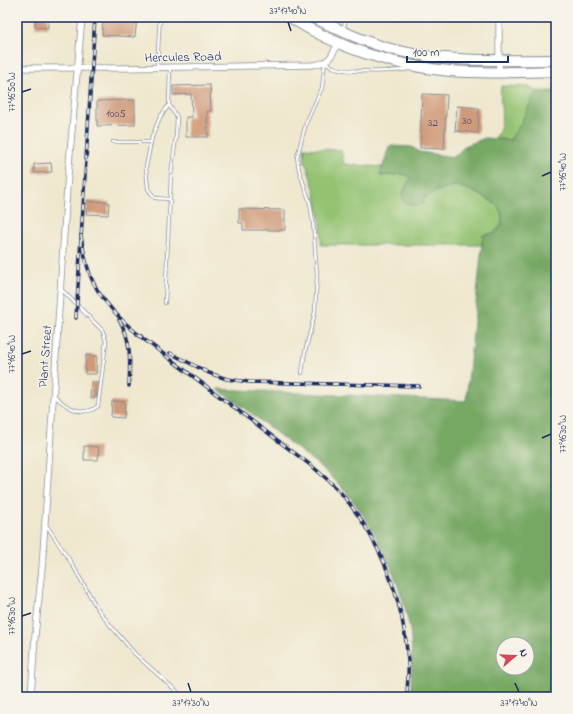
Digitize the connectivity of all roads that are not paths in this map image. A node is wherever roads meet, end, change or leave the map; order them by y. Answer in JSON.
{"nodes":[{"id":1,"x":82,"y":17,"type":"edge"},
{"id":2,"x":160,"y":17,"type":"edge"},
{"id":3,"x":290,"y":17,"type":"edge"},
{"id":4,"x":312,"y":17,"type":"edge"},
{"id":5,"x":347,"y":17,"type":"edge"},
{"id":6,"x":499,"y":17,"type":"edge"},
{"id":7,"x":342,"y":32,"type":"junction"},
{"id":8,"x":338,"y":42,"type":"junction"},
{"id":9,"x":499,"y":60,"type":"junction"},
{"id":10,"x":556,"y":60,"type":"edge"},
{"id":11,"x":325,"y":62,"type":"junction"},
{"id":12,"x":422,"y":67,"type":"junction"},
{"id":13,"x":17,"y":68,"type":"edge"},
{"id":14,"x":77,"y":68,"type":"junction"},
{"id":15,"x":157,"y":68,"type":"junction"},
{"id":16,"x":170,"y":68,"type":"junction"},
{"id":17,"x":499,"y":72,"type":"junction"},
{"id":18,"x":556,"y":72,"type":"edge"},
{"id":19,"x":169,"y":105,"type":"junction"},
{"id":20,"x":113,"y":142,"type":"dead end"},
{"id":21,"x":151,"y":142,"type":"junction"},
{"id":22,"x":169,"y":199,"type":"junction"},
{"id":23,"x":60,"y":288,"type":"junction"},
{"id":24,"x":165,"y":303,"type":"dead end"},
{"id":25,"x":302,"y":373,"type":"dead end"},
{"id":26,"x":53,"y":394,"type":"junction"},
{"id":27,"x":45,"y":524,"type":"junction"},
{"id":28,"x":31,"y":697,"type":"edge"},
{"id":29,"x":183,"y":697,"type":"edge"}],
"edges":[{"from":1,"to":14,"type":"street","name":"Plant Street"},
{"from":2,"to":15,"type":"lane"},
{"from":3,"to":8,"type":"highway"},
{"from":4,"to":7,"type":"highway"},
{"from":5,"to":7,"type":"lane"},
{"from":6,"to":9,"type":"street"},
{"from":7,"to":8,"type":"lane"},
{"from":7,"to":9,"type":"highway"},
{"from":8,"to":11,"type":"street"},
{"from":8,"to":12,"type":"highway"},
{"from":9,"to":10,"type":"highway"},
{"from":9,"to":17,"type":"street"},
{"from":11,"to":12,"type":"lane"},
{"from":11,"to":16,"type":"street","name":"Hercules Road"},
{"from":11,"to":25,"type":"lane"},
{"from":12,"to":17,"type":"highway"},
{"from":13,"to":14,"type":"street","name":"Hercules Road"},
{"from":14,"to":15,"type":"street","name":"Hercules Road"},
{"from":14,"to":23,"type":"street","name":"Plant Street"},
{"from":15,"to":16,"type":"street","name":"Hercules Road"},
{"from":16,"to":19,"type":"lane"},
{"from":17,"to":18,"type":"highway"},
{"from":19,"to":21,"type":"lane"},
{"from":19,"to":22,"type":"lane"},
{"from":20,"to":21,"type":"lane"},
{"from":21,"to":22,"type":"lane"},
{"from":22,"to":24,"type":"lane"},
{"from":23,"to":26,"type":"street","name":"Plant Street"},
{"from":23,"to":26,"type":"lane"},
{"from":26,"to":27,"type":"street","name":"Plant Street"},
{"from":27,"to":28,"type":"street","name":"Plant Street"},
{"from":27,"to":29,"type":"lane"}]}
